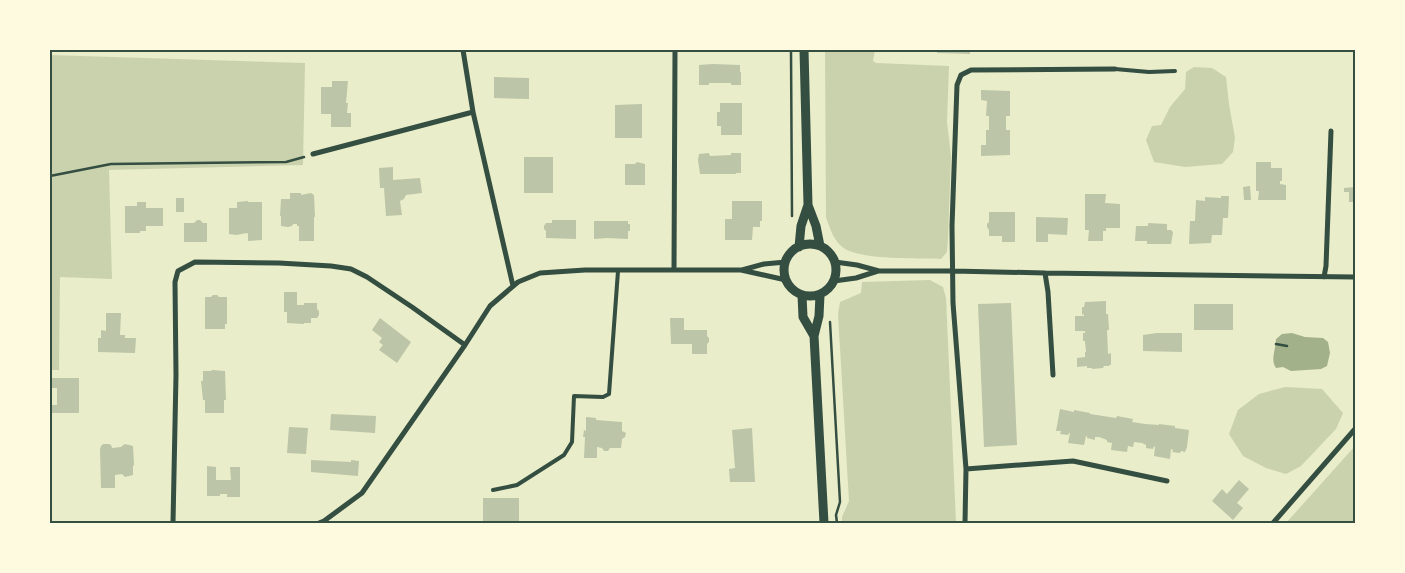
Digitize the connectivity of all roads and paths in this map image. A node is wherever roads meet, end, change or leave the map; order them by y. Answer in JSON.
{"nodes":[{"id":1,"x":463,"y":50,"type":"edge"},
{"id":2,"x":674,"y":50,"type":"edge"},
{"id":3,"x":791,"y":50,"type":"edge"},
{"id":4,"x":804,"y":50,"type":"edge"},
{"id":5,"x":1115,"y":69,"type":"joint"},
{"id":6,"x":1175,"y":71,"type":"dead end"},
{"id":7,"x":473,"y":112,"type":"junction"},
{"id":8,"x":1331,"y":131,"type":"dead end"},
{"id":9,"x":313,"y":154,"type":"joint"},
{"id":10,"x":50,"y":176,"type":"edge"},
{"id":11,"x":808,"y":205,"type":"junction"},
{"id":12,"x":792,"y":217,"type":"dead end"},
{"id":13,"x":820,"y":246,"type":"junction"},
{"id":14,"x":799,"y":247,"type":"junction"},
{"id":15,"x":786,"y":262,"type":"junction"},
{"id":16,"x":835,"y":262,"type":"junction"},
{"id":17,"x":674,"y":270,"type":"junction"},
{"id":18,"x":741,"y":270,"type":"junction"},
{"id":19,"x":618,"y":271,"type":"junction"},
{"id":20,"x":879,"y":271,"type":"junction"},
{"id":21,"x":953,"y":271,"type":"junction"},
{"id":22,"x":1045,"y":273,"type":"junction"},
{"id":23,"x":1324,"y":277,"type":"junction"},
{"id":24,"x":1355,"y":278,"type":"edge"},
{"id":25,"x":786,"y":280,"type":"junction"},
{"id":26,"x":834,"y":281,"type":"junction"},
{"id":27,"x":512,"y":286,"type":"junction"},
{"id":28,"x":802,"y":295,"type":"junction"},
{"id":29,"x":820,"y":295,"type":"junction"},
{"id":30,"x":830,"y":316,"type":"dead end"},
{"id":31,"x":814,"y":336,"type":"junction"},
{"id":32,"x":1276,"y":344,"type":"dead end"},
{"id":33,"x":465,"y":345,"type":"junction"},
{"id":34,"x":1287,"y":346,"type":"dead end"},
{"id":35,"x":1053,"y":375,"type":"dead end"},
{"id":36,"x":1355,"y":429,"type":"edge"},
{"id":37,"x":966,"y":469,"type":"junction"},
{"id":38,"x":1167,"y":481,"type":"dead end"},
{"id":39,"x":493,"y":490,"type":"dead end"},
{"id":40,"x":173,"y":523,"type":"edge"},
{"id":41,"x":319,"y":523,"type":"edge"},
{"id":42,"x":824,"y":523,"type":"edge"},
{"id":43,"x":837,"y":523,"type":"edge"},
{"id":44,"x":965,"y":523,"type":"edge"},
{"id":45,"x":1274,"y":523,"type":"edge"}],
"edges":[{"from":1,"to":7,"type":"street"},
{"from":2,"to":17,"type":"street"},
{"from":3,"to":12,"type":"path"},
{"from":4,"to":11,"type":"street"},
{"from":5,"to":6,"type":"lane"},
{"from":5,"to":21,"type":"street"},
{"from":7,"to":9,"type":"street"},
{"from":7,"to":27,"type":"street"},
{"from":8,"to":23,"type":"street"},
{"from":9,"to":10,"type":"path"},
{"from":11,"to":13,"type":"street"},
{"from":11,"to":14,"type":"street"},
{"from":13,"to":14,"type":"street"},
{"from":13,"to":16,"type":"street"},
{"from":14,"to":15,"type":"street"},
{"from":15,"to":18,"type":"street"},
{"from":15,"to":25,"type":"street"},
{"from":16,"to":20,"type":"street"},
{"from":16,"to":26,"type":"street"},
{"from":17,"to":18,"type":"street"},
{"from":17,"to":19,"type":"street"},
{"from":18,"to":25,"type":"street"},
{"from":19,"to":27,"type":"street"},
{"from":19,"to":39,"type":"lane"},
{"from":20,"to":21,"type":"street"},
{"from":20,"to":26,"type":"street"},
{"from":21,"to":22,"type":"street"},
{"from":21,"to":37,"type":"street"},
{"from":22,"to":23,"type":"street"},
{"from":22,"to":35,"type":"street"},
{"from":23,"to":24,"type":"street"},
{"from":25,"to":28,"type":"street"},
{"from":26,"to":29,"type":"street"},
{"from":27,"to":33,"type":"street"},
{"from":28,"to":29,"type":"street"},
{"from":28,"to":31,"type":"street"},
{"from":29,"to":31,"type":"street"},
{"from":30,"to":43,"type":"path"},
{"from":31,"to":42,"type":"street"},
{"from":32,"to":34,"type":"path"},
{"from":33,"to":40,"type":"street"},
{"from":33,"to":41,"type":"street"},
{"from":36,"to":45,"type":"street"},
{"from":37,"to":38,"type":"street"},
{"from":37,"to":44,"type":"street"}]}
